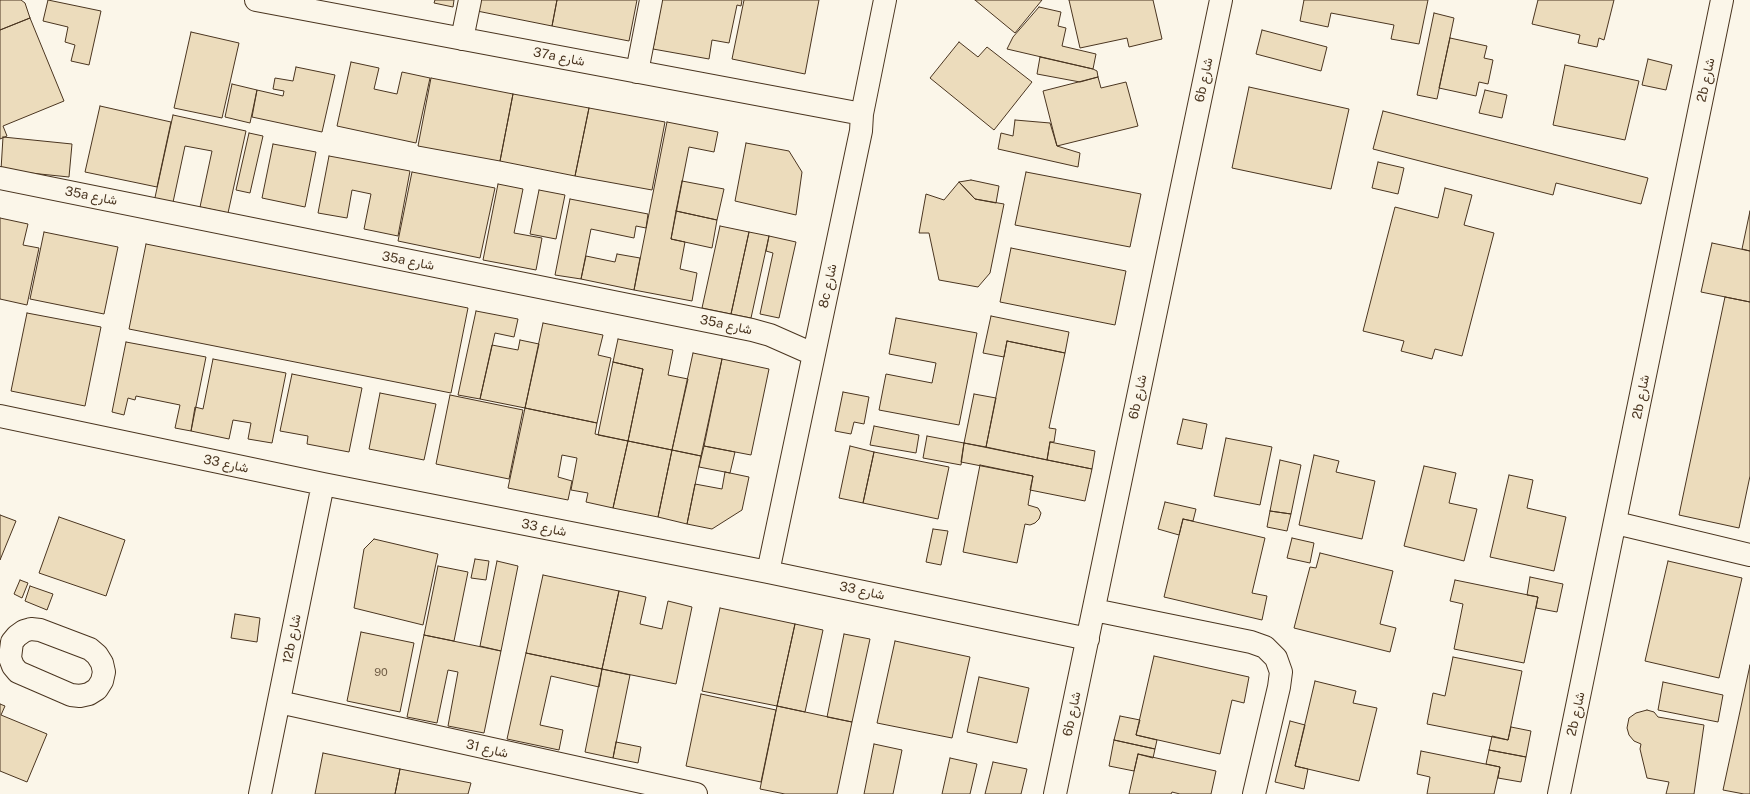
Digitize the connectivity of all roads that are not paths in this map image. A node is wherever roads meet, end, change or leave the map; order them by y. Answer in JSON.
{"nodes":[{"id":1,"x":256,"y":0,"type":"edge"},
{"id":2,"x":470,"y":0,"type":"edge"},
{"id":3,"x":651,"y":0,"type":"edge"},
{"id":4,"x":885,"y":0,"type":"edge"},
{"id":5,"x":1221,"y":0,"type":"edge"},
{"id":6,"x":1722,"y":0,"type":"edge"},
{"id":7,"x":286,"y":3,"type":"edge"},
{"id":8,"x":462,"y":39,"type":"junction"},
{"id":9,"x":637,"y":72,"type":"junction"},
{"id":10,"x":862,"y":114,"type":"junction"},
{"id":11,"x":0,"y":178,"type":"edge"},
{"id":12,"x":813,"y":354,"type":"junction"},
{"id":13,"x":0,"y":416,"type":"edge"},
{"id":14,"x":323,"y":484,"type":"junction"},
{"id":15,"x":1616,"y":523,"type":"junction"},
{"id":16,"x":1750,"y":554,"type":"edge"},
{"id":17,"x":768,"y":572,"type":"junction"},
{"id":18,"x":1094,"y":610,"type":"junction"},
{"id":19,"x":1088,"y":639,"type":"junction"},
{"id":20,"x":279,"y":702,"type":"junction"},
{"id":21,"x":260,"y":794,"type":"edge"},
{"id":22,"x":696,"y":794,"type":"edge"},
{"id":23,"x":1055,"y":794,"type":"edge"},
{"id":24,"x":1254,"y":794,"type":"edge"},
{"id":25,"x":1559,"y":794,"type":"edge"}],
"edges":[{"from":1,"to":7,"type":"street","name":"37a شارع"},
{"from":2,"to":8,"type":"street"},
{"from":3,"to":9,"type":"street"},
{"from":4,"to":10,"type":"street","name":"8c شارع"},
{"from":5,"to":18,"type":"street","name":"6b شارع"},
{"from":6,"to":15,"type":"street","name":"2b شارع"},
{"from":7,"to":8,"type":"street","name":"37a شارع"},
{"from":8,"to":9,"type":"street","name":"37a شارع"},
{"from":9,"to":10,"type":"street","name":"37a شارع"},
{"from":10,"to":12,"type":"street","name":"8c شارع"},
{"from":11,"to":12,"type":"street","name":"35a شارع"},
{"from":12,"to":17,"type":"street","name":"8c شارع"},
{"from":13,"to":14,"type":"street","name":"شارع 33"},
{"from":14,"to":17,"type":"street","name":"شارع 33"},
{"from":14,"to":20,"type":"street","name":"12b شارع"},
{"from":15,"to":16,"type":"street"},
{"from":15,"to":25,"type":"street","name":"2b شارع"},
{"from":17,"to":19,"type":"street","name":"شارع 33"},
{"from":18,"to":19,"type":"street","name":"6b شارع"},
{"from":18,"to":24,"type":"street"},
{"from":19,"to":23,"type":"street","name":"6b شارع"},
{"from":20,"to":21,"type":"street","name":"12b شارع"},
{"from":20,"to":22,"type":"street","name":"شارع 31"}]}
